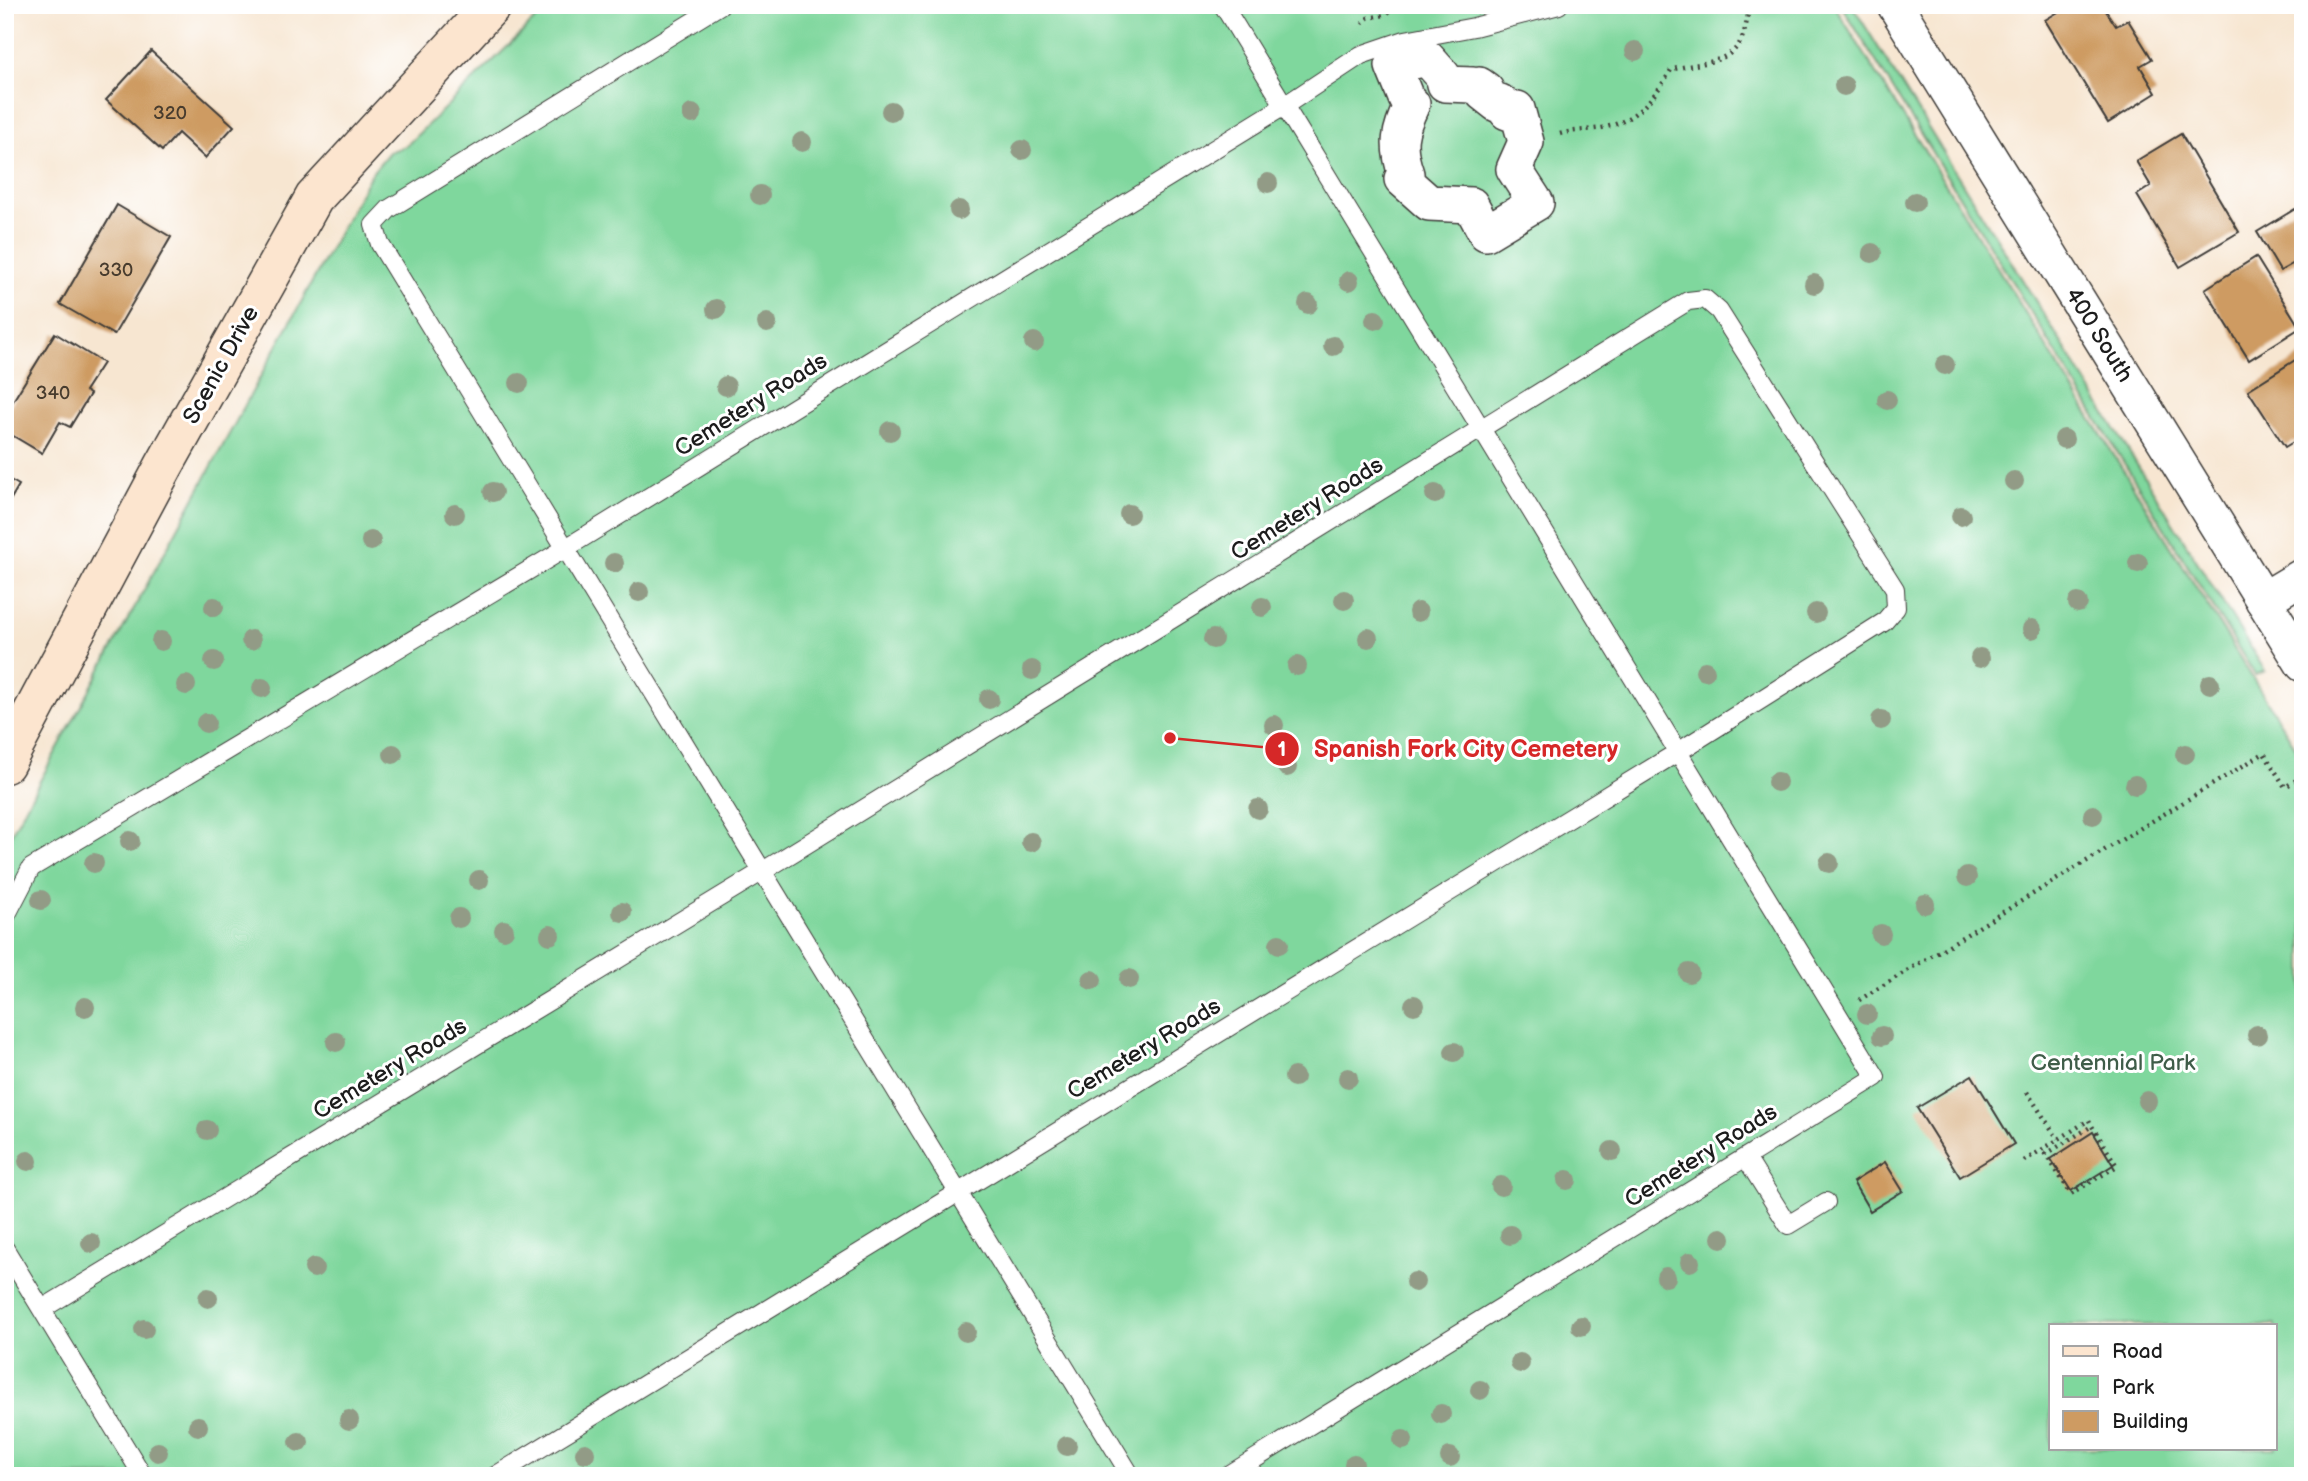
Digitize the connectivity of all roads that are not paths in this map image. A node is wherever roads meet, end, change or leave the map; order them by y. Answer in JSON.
{"nodes":[{"id":1,"x":492,"y":5,"type":"edge"},
{"id":2,"x":720,"y":5,"type":"edge"},
{"id":3,"x":1223,"y":5,"type":"edge"},
{"id":4,"x":1559,"y":5,"type":"edge"},
{"id":5,"x":1895,"y":5,"type":"edge"},
{"id":6,"x":1284,"y":106,"type":"junction"},
{"id":7,"x":1522,"y":179,"type":"joint"},
{"id":8,"x":1482,"y":430,"type":"junction"},
{"id":9,"x":566,"y":548,"type":"junction"},
{"id":10,"x":2303,"y":576,"type":"edge"},
{"id":11,"x":2263,"y":600,"type":"junction"},
{"id":12,"x":2303,"y":664,"type":"edge"},
{"id":13,"x":1678,"y":752,"type":"junction"},
{"id":14,"x":5,"y":764,"type":"edge"},
{"id":15,"x":763,"y":871,"type":"junction"},
{"id":16,"x":5,"y":918,"type":"edge"},
{"id":17,"x":1746,"y":1158,"type":"junction"},
{"id":18,"x":958,"y":1192,"type":"junction"},
{"id":19,"x":1826,"y":1202,"type":"dead end"},
{"id":20,"x":5,"y":1249,"type":"edge"},
{"id":21,"x":42,"y":1309,"type":"junction"},
{"id":22,"x":143,"y":1476,"type":"edge"},
{"id":23,"x":495,"y":1476,"type":"edge"},
{"id":24,"x":1131,"y":1476,"type":"edge"},
{"id":25,"x":1227,"y":1476,"type":"edge"}],
"edges":[{"from":1,"to":14,"type":"street","name":"Scenic Drive"},
{"from":2,"to":9,"type":"lane"},
{"from":3,"to":6,"type":"lane","name":"Cemetery Roads"},
{"from":4,"to":6,"type":"lane"},
{"from":5,"to":11,"type":"street","name":"400 South"},
{"from":6,"to":8,"type":"lane","name":"Cemetery Roads"},
{"from":6,"to":9,"type":"lane","name":"Cemetery Roads"},
{"from":7,"to":7,"type":"street"},
{"from":8,"to":13,"type":"lane","name":"Cemetery Roads"},
{"from":8,"to":13,"type":"lane"},
{"from":8,"to":15,"type":"lane","name":"Cemetery Roads"},
{"from":9,"to":15,"type":"lane"},
{"from":9,"to":16,"type":"lane","name":"Cemetery Roads"},
{"from":10,"to":11,"type":"street"},
{"from":11,"to":12,"type":"street","name":"400 South"},
{"from":13,"to":17,"type":"lane","name":"Cemetery Roads"},
{"from":13,"to":18,"type":"lane","name":"Cemetery Roads"},
{"from":15,"to":18,"type":"lane"},
{"from":15,"to":21,"type":"lane","name":"Cemetery Roads"},
{"from":17,"to":19,"type":"lane"},
{"from":17,"to":25,"type":"lane","name":"Cemetery Roads"},
{"from":18,"to":23,"type":"lane","name":"Cemetery Roads"},
{"from":18,"to":24,"type":"lane"},
{"from":20,"to":21,"type":"lane"},
{"from":21,"to":22,"type":"lane"}]}
